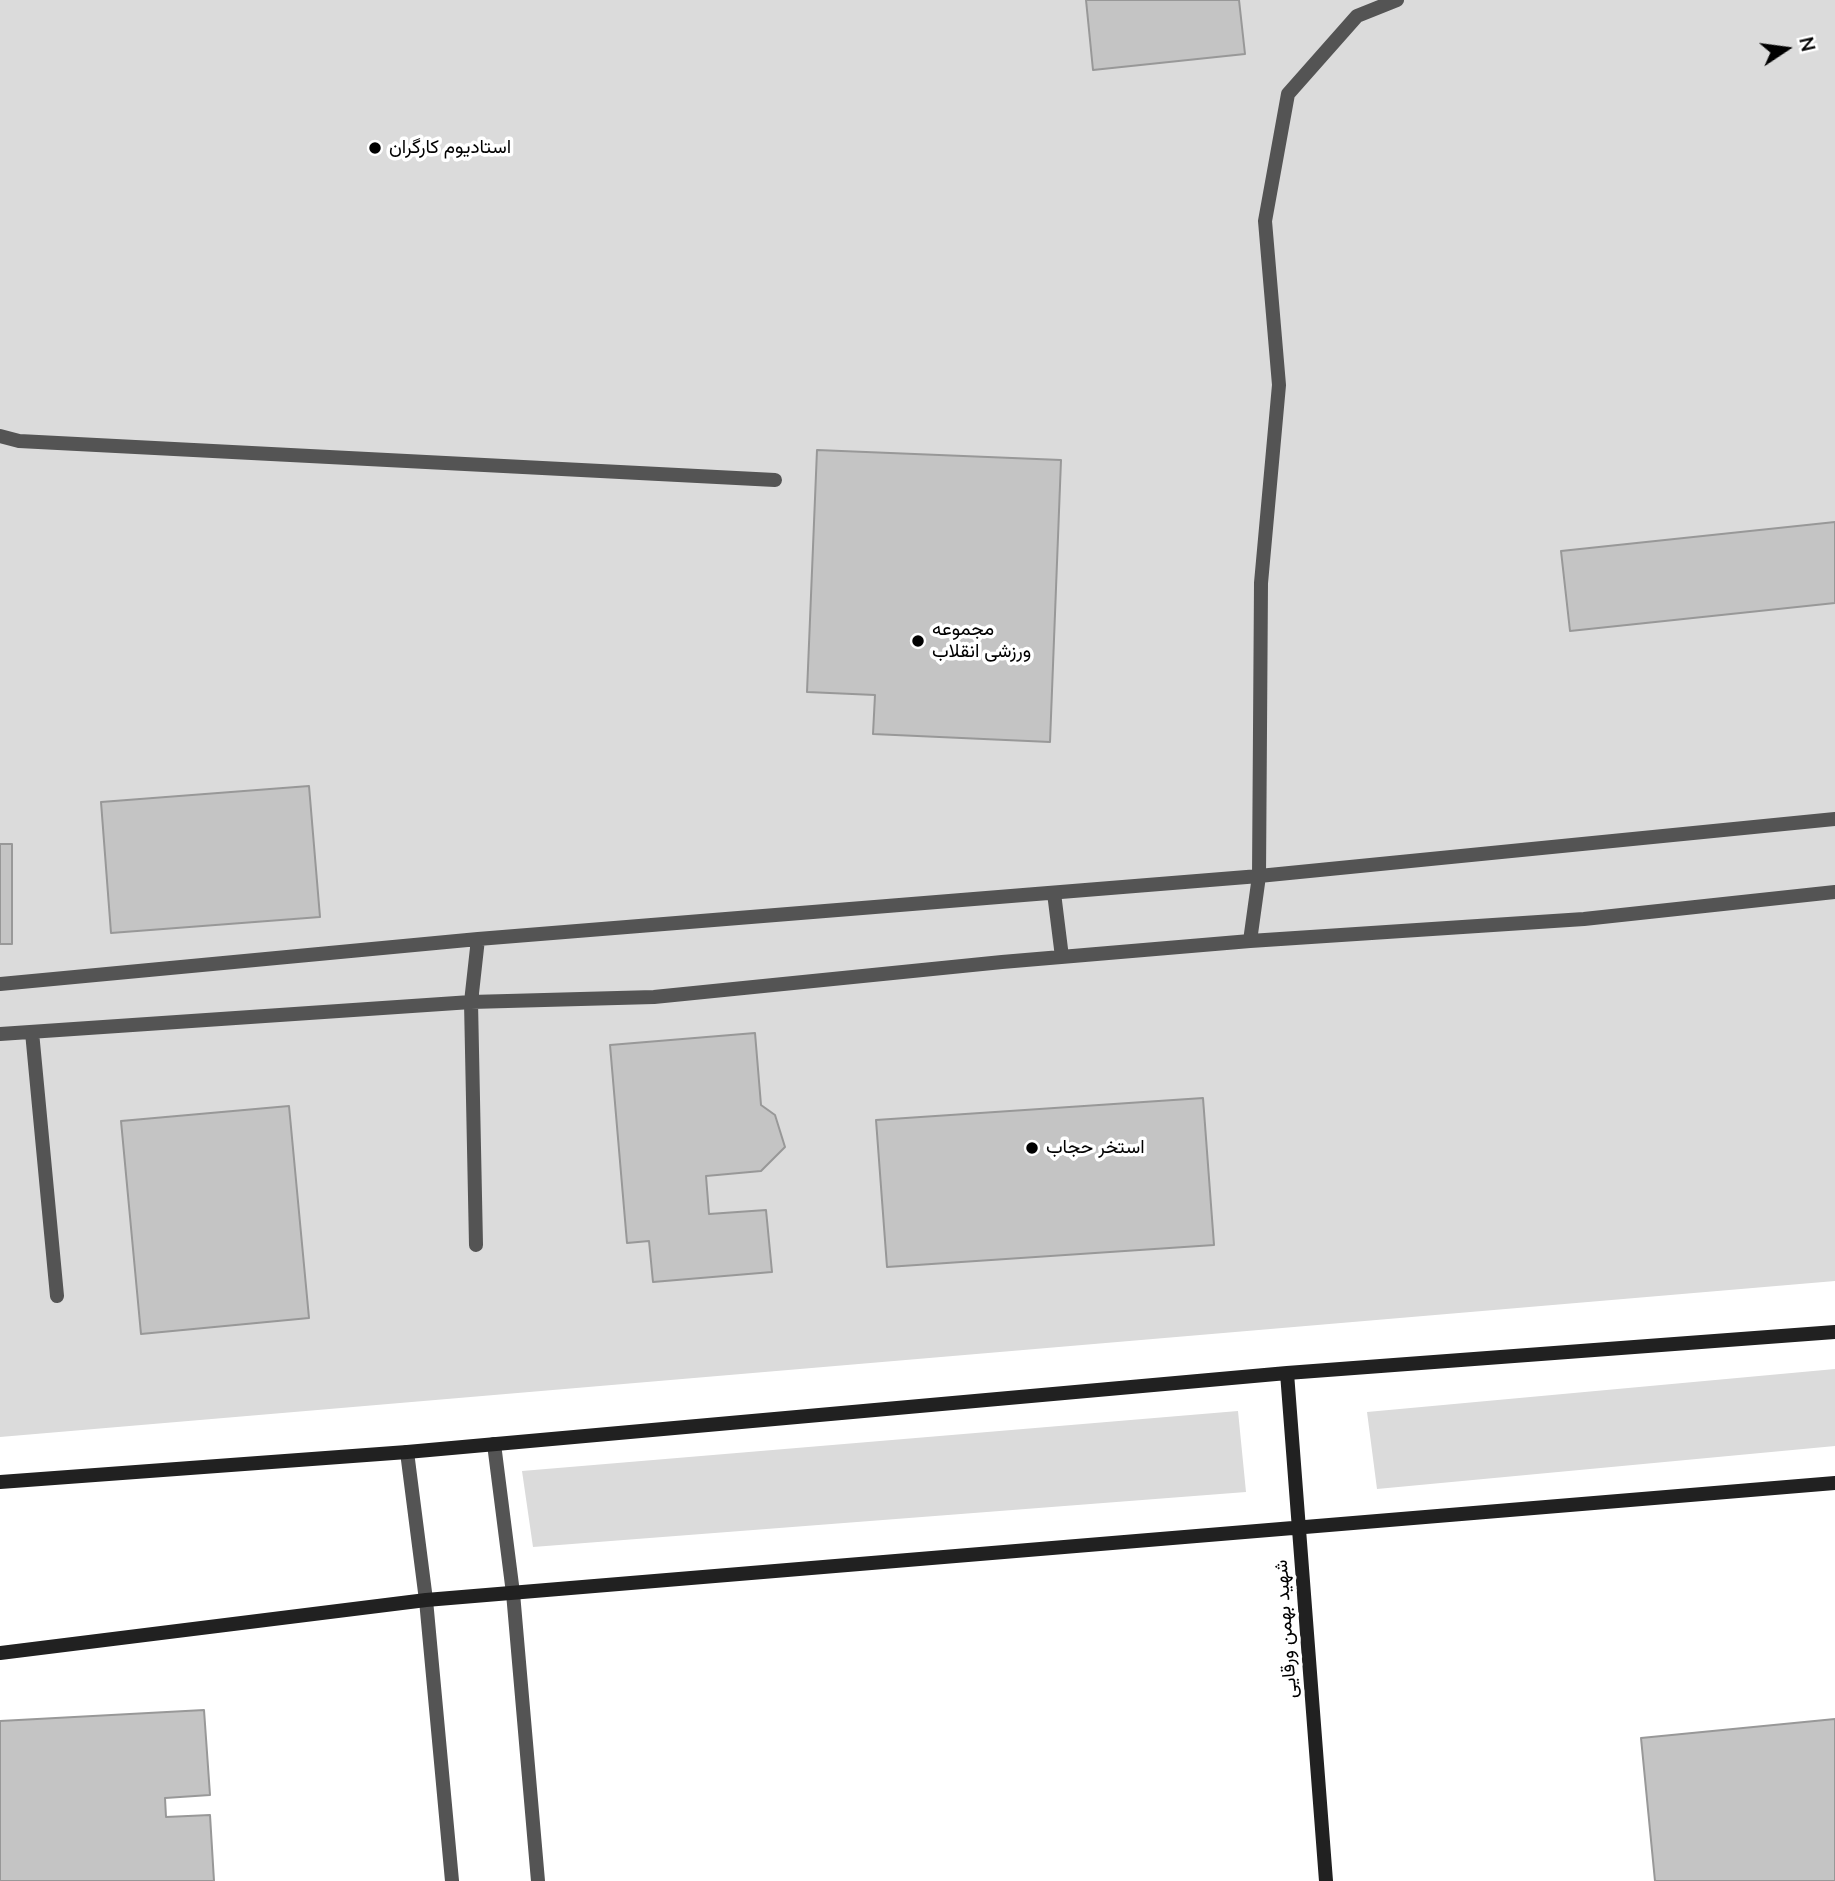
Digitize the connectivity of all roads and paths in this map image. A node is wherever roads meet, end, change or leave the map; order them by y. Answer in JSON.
{"nodes":[{"id":1,"x":1396,"y":0,"type":"edge"},
{"id":2,"x":0,"y":436,"type":"edge"},
{"id":3,"x":775,"y":480,"type":"dead end"},
{"id":4,"x":1835,"y":819,"type":"edge"},
{"id":5,"x":1259,"y":876,"type":"junction"},
{"id":6,"x":1835,"y":892,"type":"edge"},
{"id":7,"x":1054,"y":893,"type":"junction"},
{"id":8,"x":478,"y":939,"type":"junction"},
{"id":9,"x":1250,"y":941,"type":"junction"},
{"id":10,"x":1062,"y":957,"type":"junction"},
{"id":11,"x":0,"y":984,"type":"edge"},
{"id":12,"x":471,"y":1002,"type":"junction"},
{"id":13,"x":32,"y":1032,"type":"junction"},
{"id":14,"x":0,"y":1034,"type":"edge"},
{"id":15,"x":476,"y":1245,"type":"dead end"},
{"id":16,"x":57,"y":1296,"type":"dead end"},
{"id":17,"x":1835,"y":1332,"type":"edge"},
{"id":18,"x":1287,"y":1373,"type":"junction"},
{"id":19,"x":494,"y":1444,"type":"junction"},
{"id":20,"x":407,"y":1452,"type":"junction"},
{"id":21,"x":0,"y":1482,"type":"edge"},
{"id":22,"x":1835,"y":1483,"type":"edge"},
{"id":23,"x":1299,"y":1528,"type":"junction"},
{"id":24,"x":513,"y":1593,"type":"junction"},
{"id":25,"x":426,"y":1600,"type":"junction"},
{"id":26,"x":0,"y":1653,"type":"edge"},
{"id":27,"x":452,"y":1881,"type":"edge"},
{"id":28,"x":538,"y":1881,"type":"edge"},
{"id":29,"x":1326,"y":1881,"type":"edge"}],
"edges":[{"from":1,"to":5,"type":"street"},
{"from":2,"to":3,"type":"street"},
{"from":4,"to":5,"type":"street"},
{"from":5,"to":7,"type":"street"},
{"from":5,"to":9,"type":"street"},
{"from":6,"to":9,"type":"street"},
{"from":7,"to":8,"type":"street"},
{"from":7,"to":10,"type":"street"},
{"from":8,"to":11,"type":"street"},
{"from":8,"to":12,"type":"street"},
{"from":9,"to":10,"type":"street"},
{"from":10,"to":12,"type":"street"},
{"from":12,"to":13,"type":"street"},
{"from":12,"to":15,"type":"street"},
{"from":13,"to":14,"type":"street"},
{"from":13,"to":16,"type":"street"},
{"from":17,"to":18,"type":"street"},
{"from":18,"to":19,"type":"street"},
{"from":18,"to":23,"type":"street","name":"شهید بهمن ورقایی"},
{"from":19,"to":20,"type":"street"},
{"from":19,"to":24,"type":"street"},
{"from":20,"to":21,"type":"street"},
{"from":20,"to":25,"type":"street"},
{"from":22,"to":23,"type":"street"},
{"from":23,"to":24,"type":"street"},
{"from":23,"to":29,"type":"street","name":"شهید بهمن ورقایی"},
{"from":24,"to":25,"type":"street"},
{"from":24,"to":28,"type":"street"},
{"from":25,"to":26,"type":"street"},
{"from":25,"to":27,"type":"street"}]}
